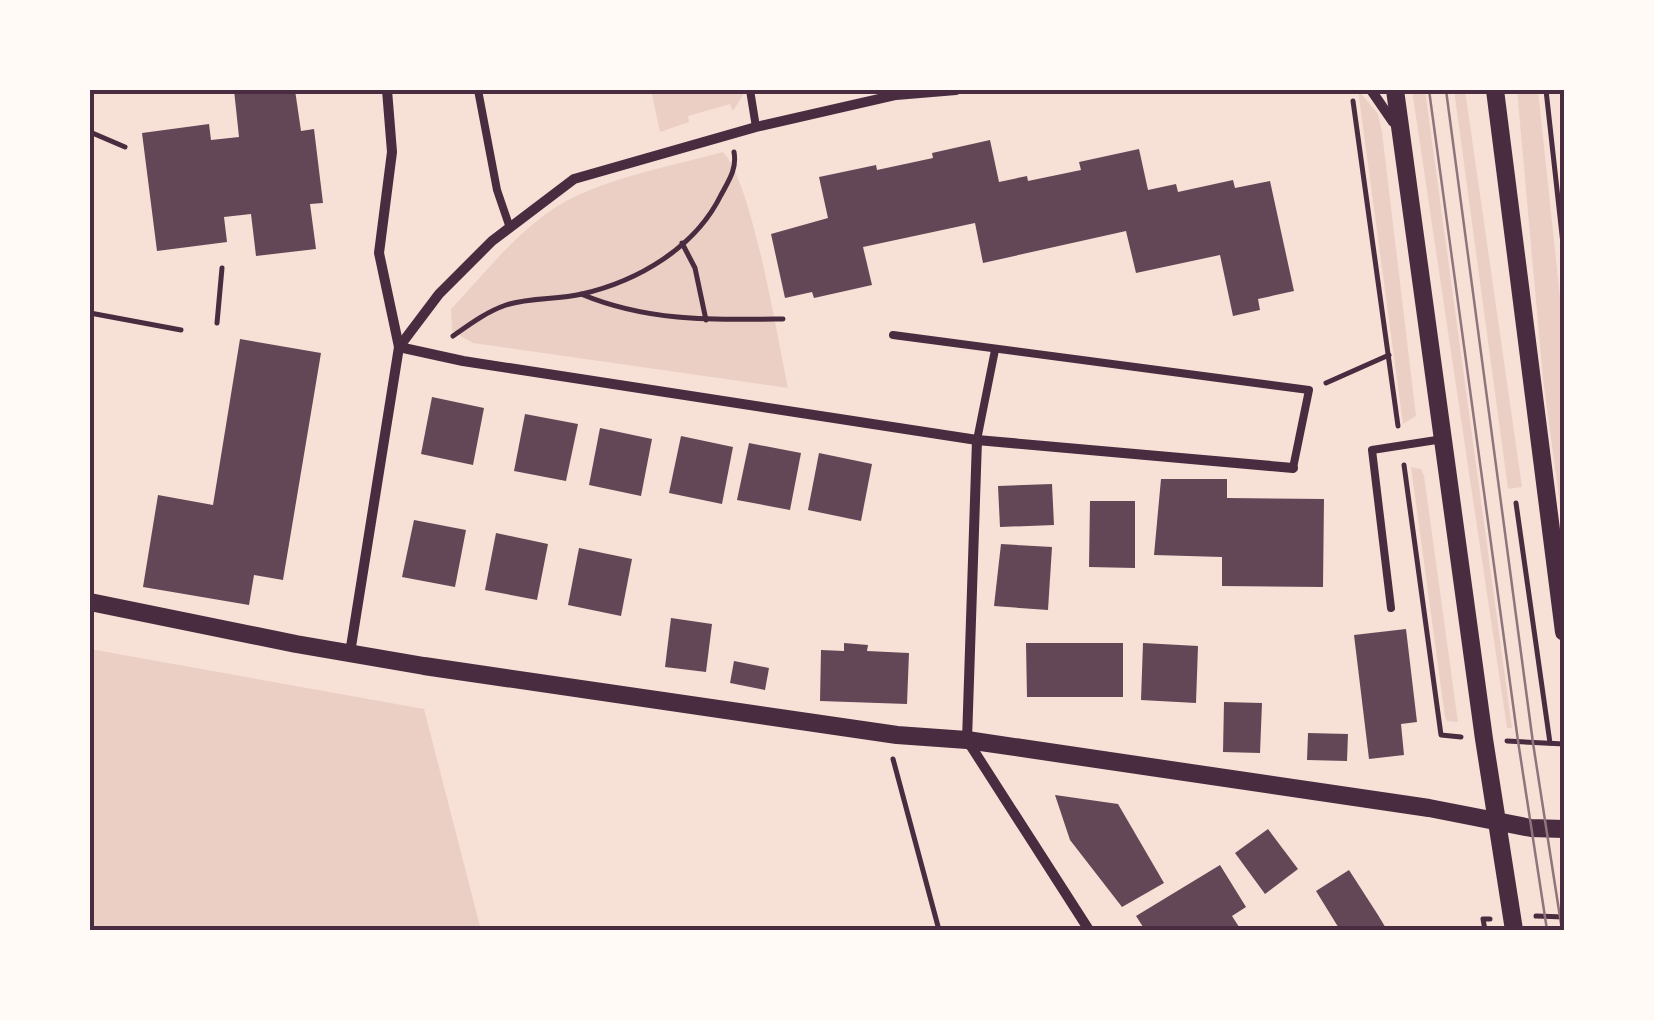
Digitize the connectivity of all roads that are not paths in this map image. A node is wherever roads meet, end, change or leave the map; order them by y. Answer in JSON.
{"nodes":[{"id":1,"x":387,"y":90,"type":"edge"},
{"id":2,"x":478,"y":90,"type":"edge"},
{"id":3,"x":750,"y":90,"type":"edge"},
{"id":4,"x":956,"y":90,"type":"edge"},
{"id":5,"x":1371,"y":90,"type":"edge"},
{"id":6,"x":1394,"y":90,"type":"edge"},
{"id":7,"x":1495,"y":90,"type":"edge"},
{"id":8,"x":896,"y":93,"type":"edge"},
{"id":9,"x":756,"y":127,"type":"junction"},
{"id":10,"x":1402,"y":140,"type":"junction"},
{"id":11,"x":510,"y":228,"type":"junction"},
{"id":12,"x":893,"y":335,"type":"dead end"},
{"id":13,"x":399,"y":347,"type":"junction"},
{"id":14,"x":996,"y":350,"type":"junction"},
{"id":15,"x":1443,"y":439,"type":"junction"},
{"id":16,"x":977,"y":440,"type":"junction"},
{"id":17,"x":1293,"y":468,"type":"joint"},
{"id":18,"x":91,"y":602,"type":"edge"},
{"id":19,"x":1391,"y":608,"type":"dead end"},
{"id":20,"x":90,"y":610,"type":"edge"},
{"id":21,"x":1564,"y":632,"type":"edge"},
{"id":22,"x":350,"y":654,"type":"junction"},
{"id":23,"x":967,"y":740,"type":"junction"},
{"id":24,"x":1497,"y":821,"type":"junction"},
{"id":25,"x":1564,"y":829,"type":"edge"},
{"id":26,"x":1517,"y":924,"type":"edge"},
{"id":27,"x":1088,"y":930,"type":"edge"}],
"edges":[{"from":1,"to":13,"type":"street"},
{"from":2,"to":11,"type":"lane"},
{"from":3,"to":9,"type":"lane"},
{"from":4,"to":8,"type":"street"},
{"from":5,"to":10,"type":"street"},
{"from":6,"to":10,"type":"street"},
{"from":7,"to":21,"type":"street"},
{"from":8,"to":9,"type":"street"},
{"from":9,"to":11,"type":"street"},
{"from":10,"to":15,"type":"street"},
{"from":11,"to":13,"type":"street"},
{"from":12,"to":14,"type":"lane"},
{"from":13,"to":16,"type":"street"},
{"from":13,"to":22,"type":"street"},
{"from":14,"to":16,"type":"lane"},
{"from":14,"to":17,"type":"lane"},
{"from":15,"to":19,"type":"lane"},
{"from":15,"to":24,"type":"street"},
{"from":16,"to":17,"type":"street"},
{"from":16,"to":23,"type":"street"},
{"from":18,"to":20,"type":"lane"},
{"from":18,"to":22,"type":"street"},
{"from":22,"to":23,"type":"street"},
{"from":23,"to":24,"type":"street"},
{"from":23,"to":27,"type":"street"},
{"from":24,"to":25,"type":"street"},
{"from":24,"to":26,"type":"street"}]}
